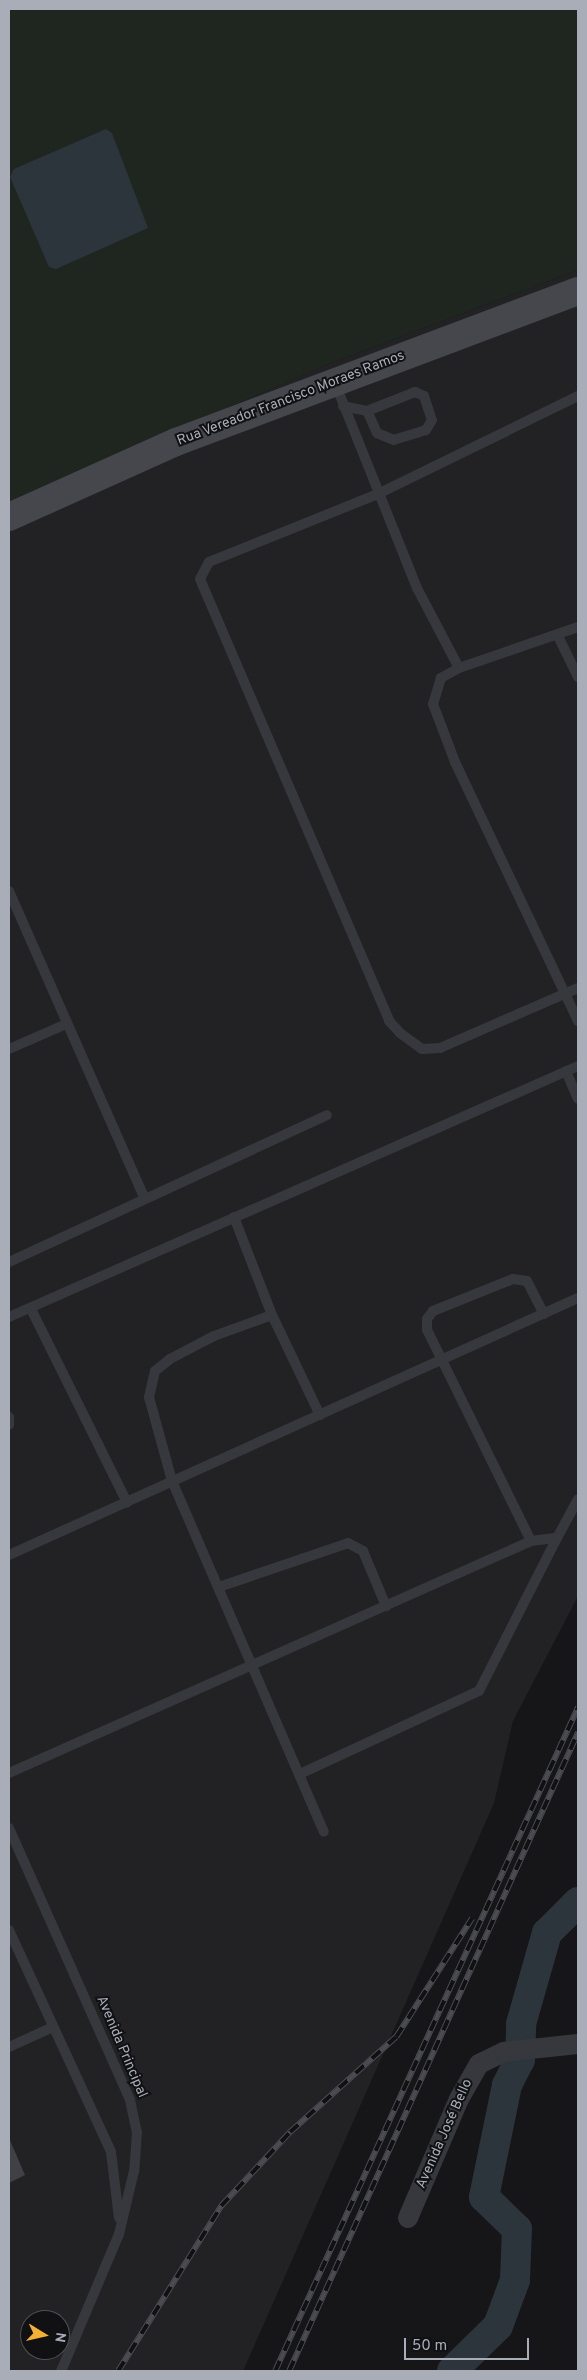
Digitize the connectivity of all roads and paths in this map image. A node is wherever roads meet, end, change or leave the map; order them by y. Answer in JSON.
{"nodes":[{"id":1,"x":578,"y":291,"type":"edge"},
{"id":2,"x":339,"y":394,"type":"junction"},
{"id":3,"x":578,"y":396,"type":"edge"},
{"id":4,"x":367,"y":411,"type":"junction"},
{"id":5,"x":378,"y":494,"type":"junction"},
{"id":6,"x":9,"y":517,"type":"edge"},
{"id":7,"x":578,"y":627,"type":"edge"},
{"id":8,"x":558,"y":636,"type":"junction"},
{"id":9,"x":459,"y":668,"type":"junction"},
{"id":10,"x":578,"y":678,"type":"edge"},
{"id":11,"x":9,"y":891,"type":"edge"},
{"id":12,"x":578,"y":988,"type":"edge"},
{"id":13,"x":565,"y":994,"type":"junction"},
{"id":14,"x":578,"y":1021,"type":"edge"},
{"id":15,"x":64,"y":1025,"type":"junction"},
{"id":16,"x":9,"y":1049,"type":"edge"},
{"id":17,"x":578,"y":1066,"type":"edge"},
{"id":18,"x":566,"y":1071,"type":"junction"},
{"id":19,"x":578,"y":1099,"type":"edge"},
{"id":20,"x":327,"y":1114,"type":"dead end"},
{"id":21,"x":144,"y":1197,"type":"junction"},
{"id":22,"x":234,"y":1217,"type":"junction"},
{"id":23,"x":9,"y":1262,"type":"edge"},
{"id":24,"x":578,"y":1298,"type":"edge"},
{"id":25,"x":31,"y":1309,"type":"junction"},
{"id":26,"x":544,"y":1314,"type":"junction"},
{"id":27,"x":272,"y":1315,"type":"junction"},
{"id":28,"x":9,"y":1317,"type":"edge"},
{"id":29,"x":442,"y":1360,"type":"junction"},
{"id":30,"x":320,"y":1414,"type":"junction"},
{"id":31,"x":9,"y":1417,"type":"edge"},
{"id":32,"x":9,"y":1425,"type":"edge"},
{"id":33,"x":172,"y":1481,"type":"junction"},
{"id":34,"x":578,"y":1499,"type":"edge"},
{"id":35,"x":127,"y":1502,"type":"junction"},
{"id":36,"x":557,"y":1538,"type":"junction"},
{"id":37,"x":531,"y":1541,"type":"junction"},
{"id":38,"x":9,"y":1555,"type":"edge"},
{"id":39,"x":219,"y":1588,"type":"junction"},
{"id":40,"x":386,"y":1606,"type":"junction"},
{"id":41,"x":254,"y":1665,"type":"junction"},
{"id":42,"x":302,"y":1773,"type":"junction"},
{"id":43,"x":9,"y":1774,"type":"edge"},
{"id":44,"x":9,"y":1828,"type":"edge"},
{"id":45,"x":324,"y":1832,"type":"dead end"},
{"id":46,"x":9,"y":1930,"type":"edge"},
{"id":47,"x":53,"y":2027,"type":"junction"},
{"id":48,"x":578,"y":2044,"type":"edge"},
{"id":49,"x":9,"y":2047,"type":"edge"},
{"id":50,"x":408,"y":2218,"type":"dead end"},
{"id":51,"x":119,"y":2234,"type":"junction"},
{"id":52,"x":61,"y":2371,"type":"edge"}],
"edges":[{"from":1,"to":2,"type":"street","name":"Rua Vereador Francisco Moraes Ramos"},
{"from":2,"to":4,"type":"lane"},
{"from":2,"to":5,"type":"lane"},
{"from":2,"to":6,"type":"street","name":"Rua Vereador Francisco Moraes Ramos"},
{"from":3,"to":5,"type":"lane"},
{"from":4,"to":4,"type":"lane"},
{"from":5,"to":9,"type":"lane"},
{"from":5,"to":13,"type":"lane"},
{"from":7,"to":8,"type":"lane"},
{"from":8,"to":9,"type":"lane"},
{"from":8,"to":10,"type":"lane"},
{"from":9,"to":13,"type":"lane"},
{"from":11,"to":15,"type":"lane"},
{"from":12,"to":13,"type":"lane"},
{"from":13,"to":14,"type":"lane"},
{"from":15,"to":16,"type":"lane"},
{"from":15,"to":21,"type":"lane"},
{"from":17,"to":18,"type":"lane"},
{"from":18,"to":19,"type":"lane"},
{"from":18,"to":22,"type":"lane"},
{"from":20,"to":21,"type":"lane"},
{"from":21,"to":23,"type":"lane"},
{"from":22,"to":25,"type":"lane"},
{"from":22,"to":27,"type":"lane"},
{"from":24,"to":26,"type":"lane"},
{"from":25,"to":28,"type":"lane"},
{"from":25,"to":35,"type":"lane"},
{"from":26,"to":29,"type":"lane"},
{"from":26,"to":29,"type":"lane"},
{"from":27,"to":30,"type":"lane"},
{"from":27,"to":33,"type":"lane"},
{"from":29,"to":30,"type":"lane"},
{"from":29,"to":37,"type":"lane"},
{"from":30,"to":33,"type":"lane"},
{"from":31,"to":32,"type":"lane"},
{"from":33,"to":35,"type":"lane"},
{"from":33,"to":39,"type":"lane"},
{"from":34,"to":36,"type":"lane"},
{"from":35,"to":38,"type":"lane"},
{"from":36,"to":37,"type":"lane"},
{"from":36,"to":42,"type":"lane"},
{"from":37,"to":40,"type":"lane"},
{"from":39,"to":40,"type":"lane"},
{"from":39,"to":41,"type":"lane"},
{"from":40,"to":41,"type":"lane"},
{"from":41,"to":42,"type":"lane"},
{"from":41,"to":43,"type":"lane"},
{"from":42,"to":45,"type":"lane"},
{"from":44,"to":51,"type":"lane","name":"Avenida Principal"},
{"from":46,"to":47,"type":"lane"},
{"from":47,"to":49,"type":"lane"},
{"from":47,"to":51,"type":"lane"},
{"from":48,"to":50,"type":"street","name":"Avenida José Bello"},
{"from":51,"to":52,"type":"lane"}]}
